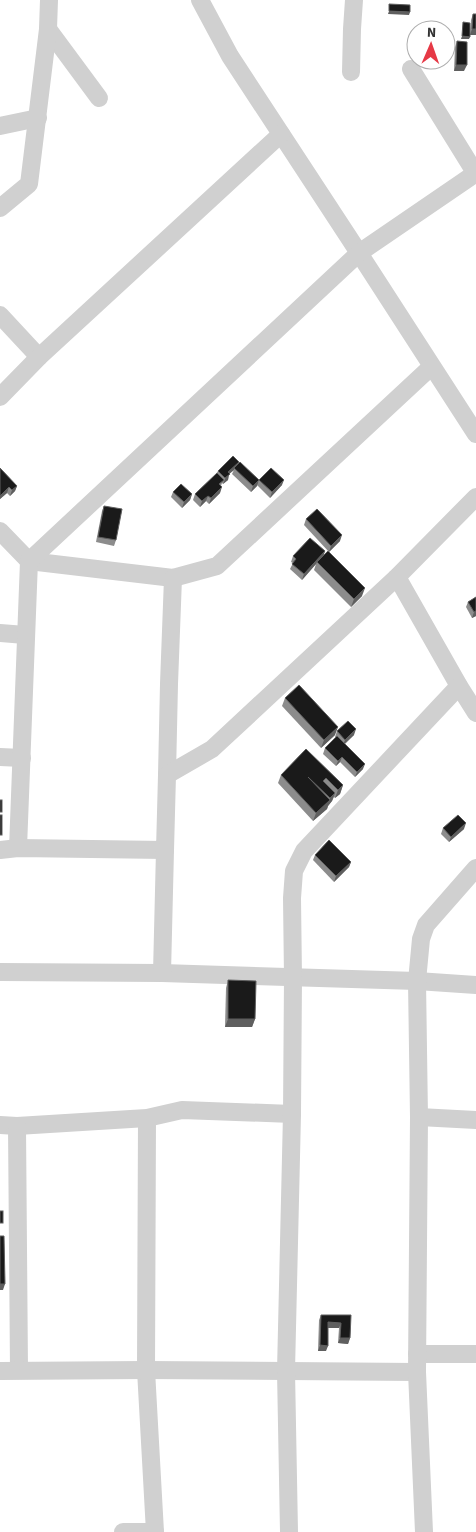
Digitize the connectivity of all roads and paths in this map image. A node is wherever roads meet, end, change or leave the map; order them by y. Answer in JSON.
{"nodes":[{"id":1,"x":49,"y":0,"type":"edge"},
{"id":2,"x":200,"y":0,"type":"edge"},
{"id":3,"x":354,"y":0,"type":"edge"},
{"id":4,"x":48,"y":29,"type":"junction"},
{"id":5,"x":412,"y":70,"type":"edge"},
{"id":6,"x":351,"y":72,"type":"dead end"},
{"id":7,"x":99,"y":98,"type":"dead end"},
{"id":8,"x":38,"y":118,"type":"junction"},
{"id":9,"x":0,"y":126,"type":"edge"},
{"id":10,"x":281,"y":134,"type":"junction"},
{"id":11,"x":476,"y":174,"type":"edge"},
{"id":12,"x":0,"y":208,"type":"edge"},
{"id":13,"x":359,"y":252,"type":"junction"},
{"id":14,"x":0,"y":315,"type":"edge"},
{"id":15,"x":39,"y":357,"type":"junction"},
{"id":16,"x":432,"y":366,"type":"junction"},
{"id":17,"x":0,"y":397,"type":"edge"},
{"id":18,"x":476,"y":434,"type":"edge"},
{"id":19,"x":476,"y":497,"type":"edge"},
{"id":20,"x":0,"y":531,"type":"edge"},
{"id":21,"x":29,"y":561,"type":"junction"},
{"id":22,"x":397,"y":577,"type":"junction"},
{"id":23,"x":173,"y":578,"type":"junction"},
{"id":24,"x":0,"y":633,"type":"edge"},
{"id":25,"x":25,"y":634,"type":"junction"},
{"id":26,"x":459,"y":686,"type":"junction"},
{"id":27,"x":476,"y":712,"type":"edge"},
{"id":28,"x":0,"y":757,"type":"edge"},
{"id":29,"x":22,"y":758,"type":"junction"},
{"id":30,"x":167,"y":775,"type":"junction"},
{"id":31,"x":18,"y":848,"type":"junction"},
{"id":32,"x":0,"y":850,"type":"edge"},
{"id":33,"x":165,"y":850,"type":"junction"},
{"id":34,"x":476,"y":868,"type":"edge"},
{"id":35,"x":0,"y":972,"type":"edge"},
{"id":36,"x":162,"y":973,"type":"junction"},
{"id":37,"x":293,"y":978,"type":"junction"},
{"id":38,"x":417,"y":981,"type":"junction"},
{"id":39,"x":476,"y":985,"type":"edge"},
{"id":40,"x":292,"y":1114,"type":"junction"},
{"id":41,"x":419,"y":1117,"type":"junction"},
{"id":42,"x":147,"y":1118,"type":"junction"},
{"id":43,"x":476,"y":1120,"type":"edge"},
{"id":44,"x":9,"y":1126,"type":"edge"},
{"id":45,"x":417,"y":1354,"type":"junction"},
{"id":46,"x":476,"y":1354,"type":"edge"},
{"id":47,"x":19,"y":1370,"type":"junction"},
{"id":48,"x":146,"y":1370,"type":"junction"},
{"id":49,"x":0,"y":1371,"type":"edge"},
{"id":50,"x":286,"y":1371,"type":"junction"},
{"id":51,"x":417,"y":1372,"type":"junction"},
{"id":52,"x":123,"y":1532,"type":"edge"},
{"id":53,"x":155,"y":1532,"type":"edge"},
{"id":54,"x":289,"y":1532,"type":"edge"},
{"id":55,"x":424,"y":1532,"type":"edge"}],
"edges":[{"from":1,"to":4,"type":"street"},
{"from":2,"to":10,"type":"street"},
{"from":3,"to":6,"type":"street"},
{"from":4,"to":7,"type":"street"},
{"from":4,"to":8,"type":"street"},
{"from":5,"to":11,"type":"street"},
{"from":8,"to":9,"type":"street"},
{"from":8,"to":12,"type":"street"},
{"from":10,"to":13,"type":"street"},
{"from":10,"to":15,"type":"street"},
{"from":11,"to":13,"type":"street"},
{"from":13,"to":16,"type":"street"},
{"from":13,"to":21,"type":"street"},
{"from":14,"to":15,"type":"street"},
{"from":15,"to":17,"type":"street"},
{"from":16,"to":18,"type":"street"},
{"from":16,"to":23,"type":"street"},
{"from":19,"to":22,"type":"street"},
{"from":20,"to":21,"type":"street"},
{"from":21,"to":23,"type":"street"},
{"from":21,"to":25,"type":"street"},
{"from":22,"to":26,"type":"street"},
{"from":22,"to":30,"type":"street"},
{"from":23,"to":30,"type":"street"},
{"from":24,"to":25,"type":"street"},
{"from":25,"to":29,"type":"street"},
{"from":26,"to":27,"type":"street"},
{"from":26,"to":37,"type":"street"},
{"from":28,"to":29,"type":"street"},
{"from":29,"to":31,"type":"street"},
{"from":30,"to":33,"type":"street"},
{"from":31,"to":32,"type":"street"},
{"from":31,"to":33,"type":"street"},
{"from":33,"to":36,"type":"street"},
{"from":34,"to":38,"type":"street"},
{"from":35,"to":36,"type":"street"},
{"from":36,"to":37,"type":"street"},
{"from":37,"to":38,"type":"street"},
{"from":37,"to":40,"type":"street"},
{"from":38,"to":39,"type":"street"},
{"from":38,"to":41,"type":"street"},
{"from":40,"to":42,"type":"street"},
{"from":40,"to":50,"type":"street"},
{"from":41,"to":43,"type":"street"},
{"from":41,"to":45,"type":"street"},
{"from":42,"to":44,"type":"street"},
{"from":42,"to":48,"type":"street"},
{"from":44,"to":47,"type":"street"},
{"from":45,"to":46,"type":"street"},
{"from":45,"to":51,"type":"street"},
{"from":47,"to":48,"type":"street"},
{"from":47,"to":49,"type":"street"},
{"from":48,"to":50,"type":"street"},
{"from":48,"to":53,"type":"street"},
{"from":50,"to":51,"type":"street"},
{"from":50,"to":54,"type":"street"},
{"from":51,"to":55,"type":"street"},
{"from":52,"to":53,"type":"street"}]}
